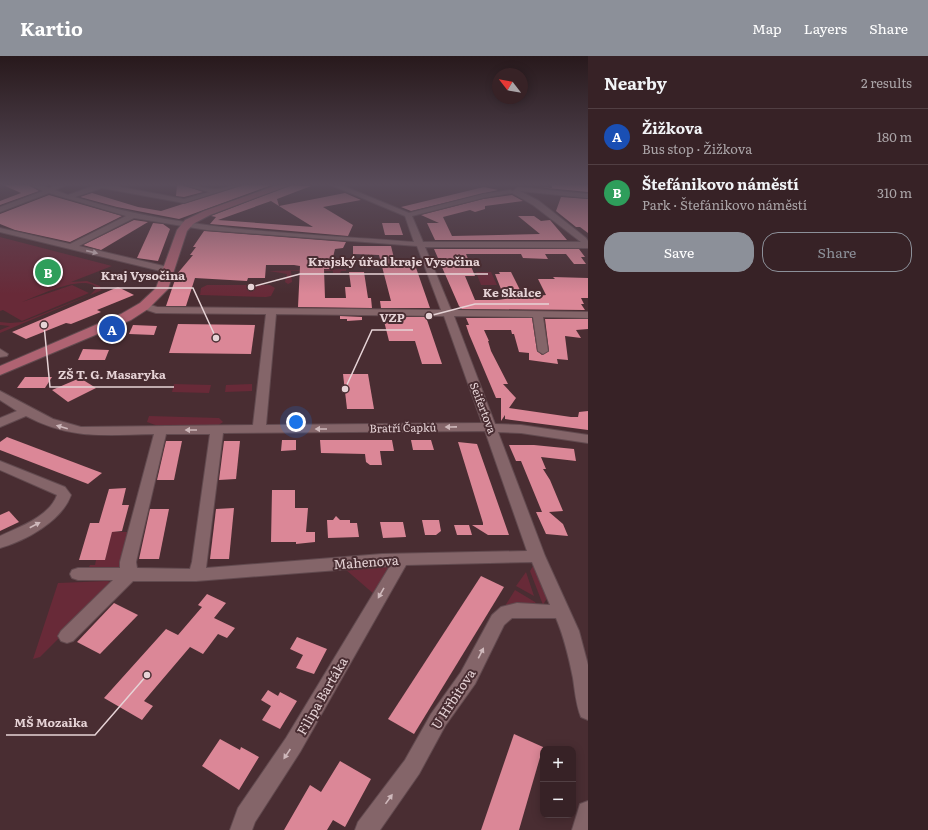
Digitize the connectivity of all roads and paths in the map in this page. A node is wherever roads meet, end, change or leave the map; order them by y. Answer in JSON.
{"nodes":[{"id":1,"x":121,"y":221,"type":"edge"},
{"id":2,"x":159,"y":221,"type":"edge"},
{"id":3,"x":193,"y":221,"type":"edge"},
{"id":4,"x":410,"y":221,"type":"edge"},
{"id":5,"x":557,"y":221,"type":"edge"},
{"id":6,"x":185,"y":226,"type":"junction"},
{"id":7,"x":0,"y":230,"type":"edge"},
{"id":8,"x":420,"y":244,"type":"junction"},
{"id":9,"x":587,"y":246,"type":"edge"},
{"id":10,"x":70,"y":247,"type":"junction"},
{"id":11,"x":169,"y":270,"type":"junction"},
{"id":12,"x":144,"y":306,"type":"junction"},
{"id":13,"x":271,"y":312,"type":"junction"},
{"id":14,"x":448,"y":313,"type":"junction"},
{"id":15,"x":538,"y":314,"type":"junction"},
{"id":16,"x":588,"y":315,"type":"edge"},
{"id":17,"x":543,"y":351,"type":"dead end"},
{"id":18,"x":0,"y":371,"type":"edge"},
{"id":19,"x":0,"y":395,"type":"edge"},
{"id":20,"x":26,"y":411,"type":"junction"},
{"id":21,"x":0,"y":423,"type":"edge"},
{"id":22,"x":490,"y":427,"type":"junction"},
{"id":23,"x":259,"y":429,"type":"junction"},
{"id":24,"x":161,"y":430,"type":"junction"},
{"id":25,"x":217,"y":430,"type":"junction"},
{"id":26,"x":588,"y":439,"type":"edge"},
{"id":27,"x":0,"y":465,"type":"edge"},
{"id":28,"x":0,"y":543,"type":"edge"},
{"id":29,"x":537,"y":556,"type":"junction"},
{"id":30,"x":401,"y":560,"type":"junction"},
{"id":31,"x":78,"y":574,"type":"dead end"},
{"id":32,"x":129,"y":575,"type":"junction"},
{"id":33,"x":196,"y":575,"type":"junction"},
{"id":34,"x":562,"y":612,"type":"junction"},
{"id":35,"x":67,"y":636,"type":"dead end"},
{"id":36,"x":588,"y":712,"type":"edge"},
{"id":37,"x":588,"y":812,"type":"edge"},
{"id":38,"x":241,"y":830,"type":"edge"},
{"id":39,"x":366,"y":830,"type":"edge"},
{"id":40,"x":583,"y":830,"type":"edge"}],
"edges":[{"from":1,"to":10,"type":"street"},
{"from":2,"to":6,"type":"street"},
{"from":3,"to":6,"type":"main road"},
{"from":4,"to":8,"type":"street","name":"Seifertova"},
{"from":5,"to":9,"type":"street"},
{"from":6,"to":8,"type":"street"},
{"from":6,"to":11,"type":"main road"},
{"from":7,"to":10,"type":"street"},
{"from":8,"to":9,"type":"street"},
{"from":8,"to":14,"type":"street","name":"Seifertova"},
{"from":10,"to":11,"type":"street","one_way":true},
{"from":11,"to":12,"type":"main road"},
{"from":12,"to":13,"type":"street"},
{"from":12,"to":18,"type":"main road"},
{"from":13,"to":14,"type":"street"},
{"from":13,"to":23,"type":"street"},
{"from":14,"to":15,"type":"street"},
{"from":14,"to":22,"type":"street","name":"Seifertova"},
{"from":15,"to":16,"type":"street"},
{"from":15,"to":17,"type":"street"},
{"from":19,"to":20,"type":"street","name":"Bratří Čapků"},
{"from":20,"to":21,"type":"street"},
{"from":24,"to":20,"type":"street","name":"Bratří Čapků","one_way":true},
{"from":22,"to":23,"type":"street","name":"Bratří Čapků","one_way":true},
{"from":22,"to":26,"type":"street","name":"Bratří Čapků"},
{"from":22,"to":29,"type":"street","name":"Seifertova"},
{"from":23,"to":25,"type":"street","name":"Bratří Čapků"},
{"from":25,"to":24,"type":"street","name":"Bratří Čapků","one_way":true},
{"from":24,"to":32,"type":"street"},
{"from":25,"to":33,"type":"street"},
{"from":28,"to":27,"type":"street","one_way":true},
{"from":29,"to":30,"type":"street","name":"Mahenova"},
{"from":29,"to":34,"type":"street","name":"Seifertova"},
{"from":30,"to":33,"type":"street","name":"Mahenova"},
{"from":30,"to":38,"type":"street","name":"Filipa Bartáka","one_way":true},
{"from":31,"to":32,"type":"street","name":"Mahenova"},
{"from":32,"to":33,"type":"street","name":"Mahenova"},
{"from":32,"to":35,"type":"street"},
{"from":34,"to":36,"type":"street","name":"Seifertova"},
{"from":39,"to":34,"type":"street","name":"U Hřbitova","one_way":true},
{"from":37,"to":40,"type":"street"}]}
